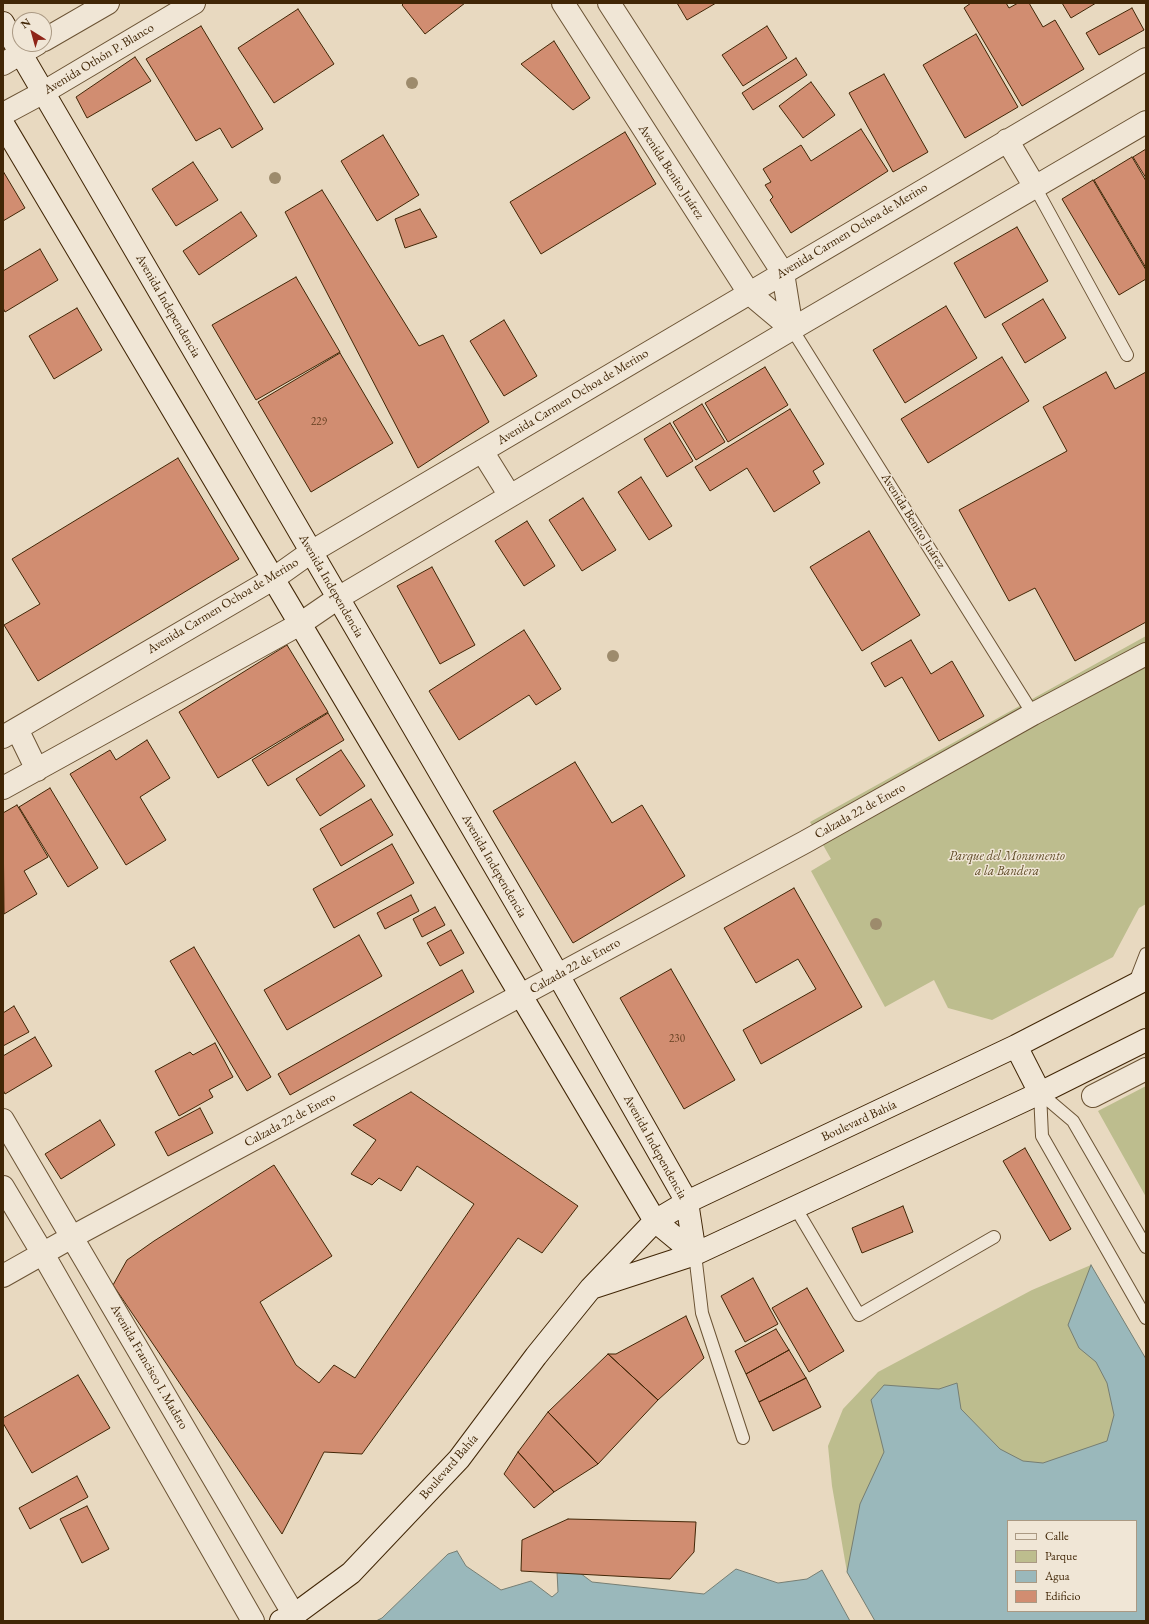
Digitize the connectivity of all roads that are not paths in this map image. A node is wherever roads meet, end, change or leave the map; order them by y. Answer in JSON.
{"nodes":[{"id":1,"x":108,"y":3,"type":"edge"},
{"id":2,"x":194,"y":3,"type":"edge"},
{"id":3,"x":563,"y":3,"type":"edge"},
{"id":4,"x":609,"y":3,"type":"edge"},
{"id":5,"x":3,"y":23,"type":"edge"},
{"id":6,"x":52,"y":35,"type":"edge"},
{"id":7,"x":20,"y":54,"type":"edge"},
{"id":8,"x":1146,"y":59,"type":"edge"},
{"id":9,"x":44,"y":92,"type":"junction"},
{"id":10,"x":3,"y":114,"type":"edge"},
{"id":11,"x":1146,"y":122,"type":"edge"},
{"id":12,"x":3,"y":124,"type":"edge"},
{"id":13,"x":1006,"y":140,"type":"junction"},
{"id":14,"x":1035,"y":187,"type":"junction"},
{"id":15,"x":783,"y":273,"type":"junction"},
{"id":16,"x":749,"y":293,"type":"junction"},
{"id":17,"x":792,"y":329,"type":"junction"},
{"id":18,"x":1127,"y":356,"type":"dead end"},
{"id":19,"x":482,"y":451,"type":"junction"},
{"id":20,"x":510,"y":496,"type":"junction"},
{"id":21,"x":311,"y":552,"type":"junction"},
{"id":22,"x":273,"y":579,"type":"junction"},
{"id":23,"x":338,"y":598,"type":"junction"},
{"id":24,"x":300,"y":624,"type":"junction"},
{"id":25,"x":1146,"y":654,"type":"edge"},
{"id":26,"x":1033,"y":714,"type":"junction"},
{"id":27,"x":10,"y":733,"type":"edge"},
{"id":28,"x":37,"y":770,"type":"junction"},
{"id":29,"x":3,"y":788,"type":"edge"},
{"id":30,"x":1146,"y":954,"type":"edge"},
{"id":31,"x":558,"y":975,"type":"junction"},
{"id":32,"x":1140,"y":982,"type":"edge"},
{"id":33,"x":521,"y":996,"type":"junction"},
{"id":34,"x":1146,"y":1040,"type":"edge"},
{"id":35,"x":1016,"y":1046,"type":"junction"},
{"id":36,"x":1146,"y":1069,"type":"edge"},
{"id":37,"x":1040,"y":1093,"type":"junction"},
{"id":38,"x":1093,"y":1096,"type":"dead end"},
{"id":39,"x":3,"y":1120,"type":"edge"},
{"id":40,"x":3,"y":1187,"type":"edge"},
{"id":41,"x":687,"y":1202,"type":"junction"},
{"id":42,"x":795,"y":1207,"type":"junction"},
{"id":43,"x":655,"y":1221,"type":"junction"},
{"id":44,"x":72,"y":1237,"type":"junction"},
{"id":45,"x":994,"y":1237,"type":"dead end"},
{"id":46,"x":1146,"y":1247,"type":"edge"},
{"id":47,"x":43,"y":1254,"type":"junction"},
{"id":48,"x":695,"y":1254,"type":"junction"},
{"id":49,"x":3,"y":1276,"type":"edge"},
{"id":50,"x":591,"y":1288,"type":"junction"},
{"id":51,"x":1146,"y":1318,"type":"edge"},
{"id":52,"x":743,"y":1438,"type":"dead end"},
{"id":53,"x":288,"y":1618,"type":"edge"},
{"id":54,"x":253,"y":1621,"type":"edge"}],
"edges":[{"from":1,"to":6,"type":"street"},
{"from":2,"to":9,"type":"street","name":"Avenida Othón P. Blanco"},
{"from":3,"to":16,"type":"street","name":"Avenida Benito Juárez"},
{"from":4,"to":15,"type":"street","name":"Avenida Benito Juárez"},
{"from":5,"to":7,"type":"street","name":"Avenida Independencia"},
{"from":7,"to":9,"type":"street","name":"Avenida Independencia"},
{"from":8,"to":13,"type":"street","name":"Avenida Carmen Ochoa de Merino"},
{"from":9,"to":10,"type":"street","name":"Avenida Othón P. Blanco"},
{"from":9,"to":21,"type":"street","name":"Avenida Independencia"},
{"from":11,"to":14,"type":"street"},
{"from":12,"to":22,"type":"street"},
{"from":13,"to":14,"type":"street"},
{"from":13,"to":15,"type":"street","name":"Avenida Carmen Ochoa de Merino"},
{"from":14,"to":17,"type":"street"},
{"from":14,"to":18,"type":"lane"},
{"from":15,"to":16,"type":"street","name":"Avenida Carmen Ochoa de Merino"},
{"from":15,"to":17,"type":"street","name":"Avenida Benito Juárez"},
{"from":16,"to":17,"type":"street","name":"Avenida Benito Juárez"},
{"from":16,"to":19,"type":"street","name":"Avenida Carmen Ochoa de Merino"},
{"from":17,"to":20,"type":"street"},
{"from":17,"to":26,"type":"lane","name":"Avenida Benito Juárez"},
{"from":19,"to":20,"type":"street"},
{"from":19,"to":21,"type":"street","name":"Avenida Carmen Ochoa de Merino"},
{"from":20,"to":23,"type":"street"},
{"from":21,"to":22,"type":"street","name":"Avenida Carmen Ochoa de Merino"},
{"from":21,"to":23,"type":"street","name":"Avenida Independencia"},
{"from":22,"to":24,"type":"street"},
{"from":22,"to":27,"type":"street","name":"Avenida Carmen Ochoa de Merino"},
{"from":23,"to":24,"type":"street"},
{"from":23,"to":31,"type":"street","name":"Avenida Independencia"},
{"from":24,"to":28,"type":"street"},
{"from":24,"to":33,"type":"street"},
{"from":25,"to":26,"type":"street","name":"Calzada 22 de Enero"},
{"from":26,"to":31,"type":"street","name":"Calzada 22 de Enero"},
{"from":27,"to":28,"type":"street"},
{"from":28,"to":29,"type":"street"},
{"from":30,"to":32,"type":"lane"},
{"from":31,"to":33,"type":"street","name":"Calzada 22 de Enero"},
{"from":31,"to":41,"type":"street","name":"Avenida Independencia"},
{"from":32,"to":35,"type":"street","name":"Boulevard Bahía"},
{"from":33,"to":43,"type":"street"},
{"from":33,"to":44,"type":"street","name":"Calzada 22 de Enero"},
{"from":34,"to":37,"type":"street"},
{"from":35,"to":37,"type":"street"},
{"from":35,"to":41,"type":"street","name":"Boulevard Bahía"},
{"from":36,"to":38,"type":"street"},
{"from":37,"to":42,"type":"street"},
{"from":37,"to":46,"type":"lane"},
{"from":37,"to":51,"type":"lane"},
{"from":39,"to":44,"type":"street","name":"Avenida Francisco I. Madero"},
{"from":40,"to":47,"type":"street"},
{"from":41,"to":43,"type":"street","name":"Boulevard Bahía"},
{"from":41,"to":48,"type":"street","name":"Avenida Independencia"},
{"from":42,"to":45,"type":"lane"},
{"from":42,"to":48,"type":"street"},
{"from":43,"to":48,"type":"street"},
{"from":43,"to":50,"type":"street","name":"Boulevard Bahía"},
{"from":44,"to":47,"type":"street","name":"Calzada 22 de Enero"},
{"from":44,"to":53,"type":"street","name":"Avenida Francisco I. Madero"},
{"from":47,"to":49,"type":"street","name":"Calzada 22 de Enero"},
{"from":47,"to":54,"type":"street"},
{"from":48,"to":50,"type":"street"},
{"from":48,"to":52,"type":"lane"},
{"from":50,"to":53,"type":"street","name":"Boulevard Bahía"}]}
